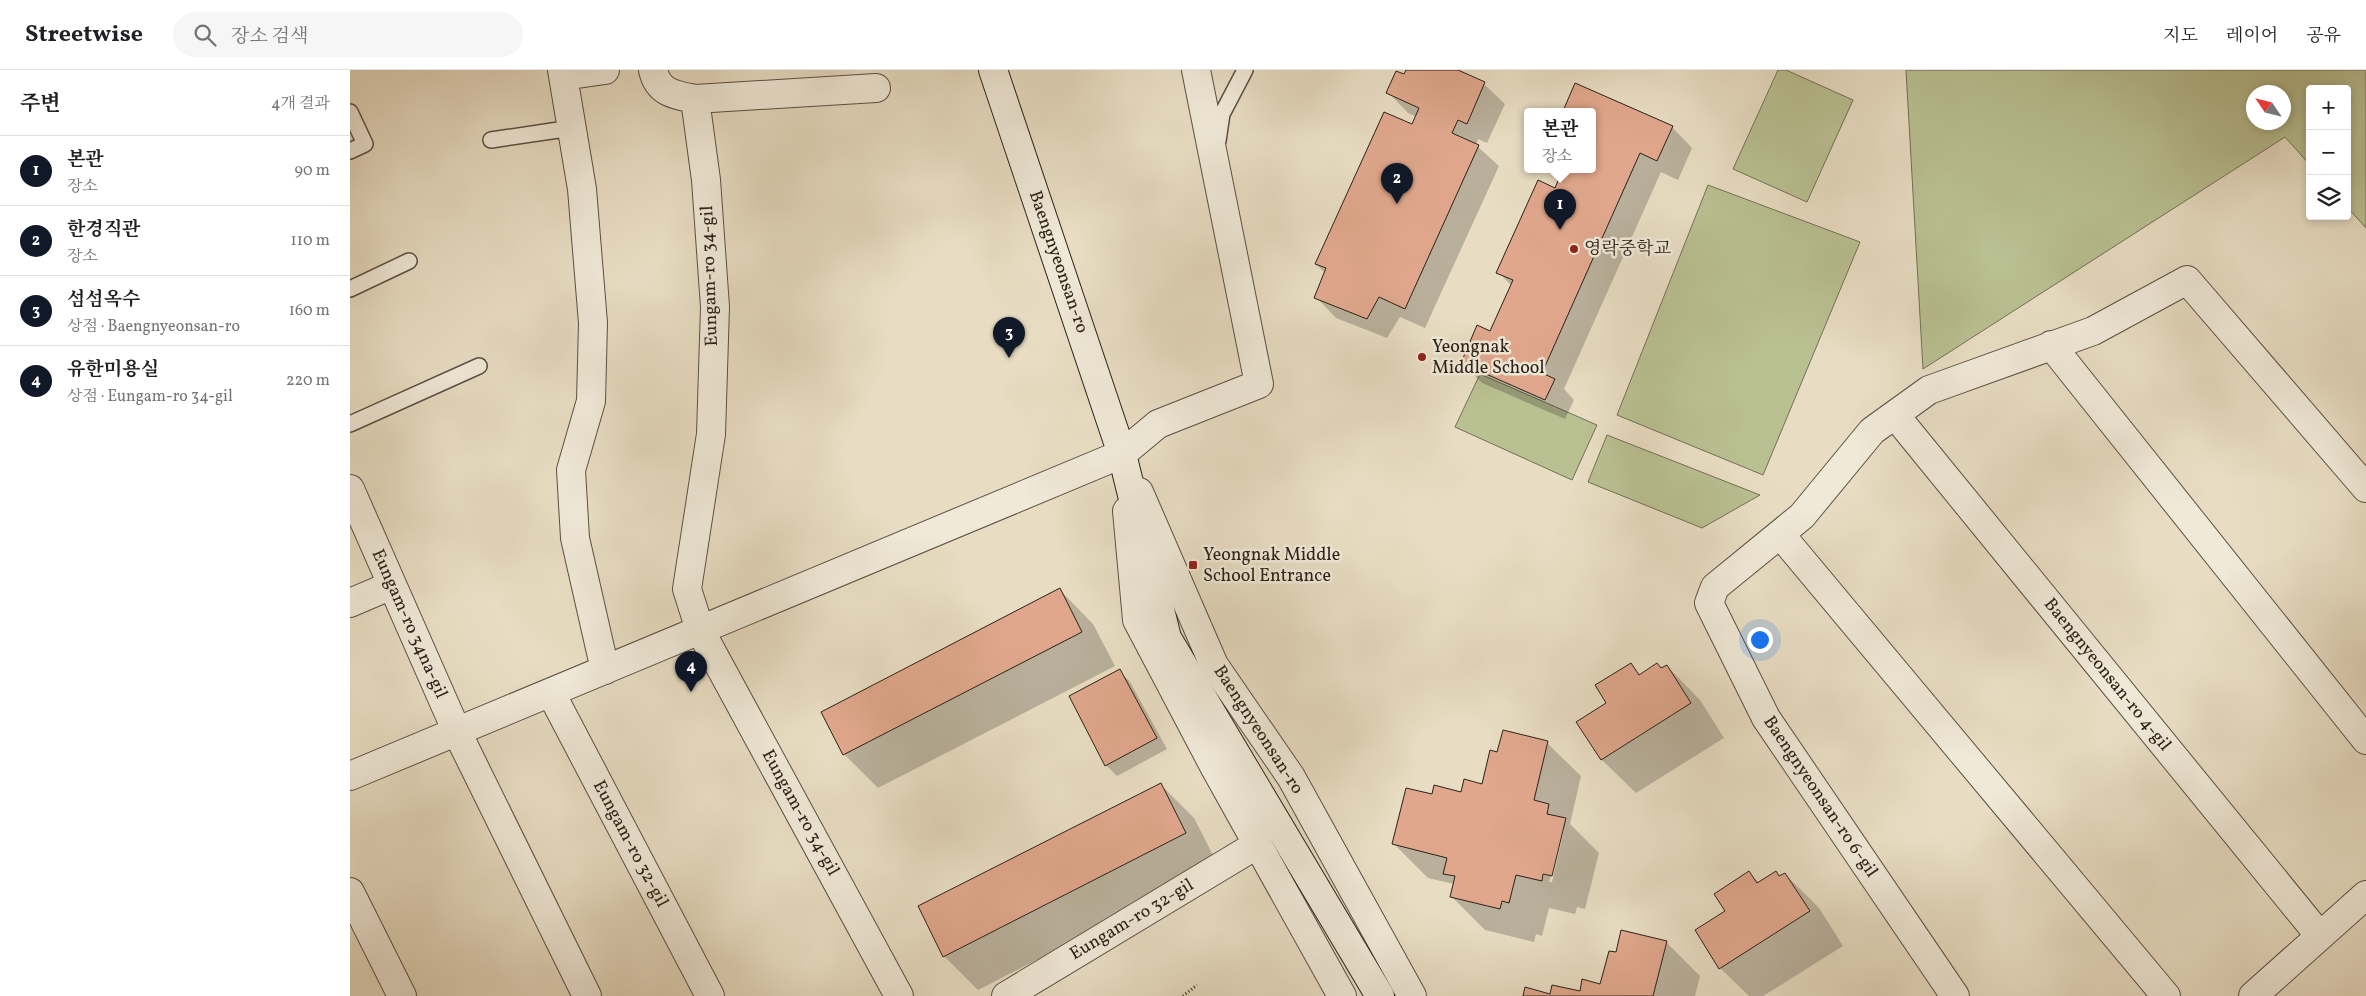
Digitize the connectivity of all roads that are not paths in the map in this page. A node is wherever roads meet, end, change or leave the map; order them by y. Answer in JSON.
{"nodes":[{"id":1,"x":605,"y":70,"type":"edge"},
{"id":2,"x":653,"y":70,"type":"edge"},
{"id":3,"x":993,"y":70,"type":"edge"},
{"id":4,"x":1196,"y":70,"type":"edge"},
{"id":5,"x":1245,"y":70,"type":"edge"},
{"id":6,"x":563,"y":73,"type":"edge"},
{"id":7,"x":876,"y":88,"type":"dead end"},
{"id":8,"x":695,"y":99,"type":"junction"},
{"id":9,"x":350,"y":112,"type":"edge"},
{"id":10,"x":572,"y":128,"type":"junction"},
{"id":11,"x":491,"y":140,"type":"dead end"},
{"id":12,"x":350,"y":151,"type":"edge"},
{"id":13,"x":1215,"y":168,"type":"junction"},
{"id":14,"x":409,"y":261,"type":"dead end"},
{"id":15,"x":350,"y":289,"type":"edge"},
{"id":16,"x":2051,"y":345,"type":"junction"},
{"id":17,"x":479,"y":366,"type":"dead end"},
{"id":18,"x":1894,"y":415,"type":"junction"},
{"id":19,"x":350,"y":424,"type":"edge"},
{"id":20,"x":1122,"y":454,"type":"junction"},
{"id":21,"x":2366,"y":488,"type":"edge"},
{"id":22,"x":350,"y":489,"type":"edge"},
{"id":23,"x":1780,"y":534,"type":"junction"},
{"id":24,"x":392,"y":585,"type":"junction"},
{"id":25,"x":350,"y":604,"type":"edge"},
{"id":26,"x":700,"y":630,"type":"junction"},
{"id":27,"x":604,"y":670,"type":"junction"},
{"id":28,"x":550,"y":693,"type":"junction"},
{"id":29,"x":457,"y":732,"type":"junction"},
{"id":30,"x":2366,"y":740,"type":"edge"},
{"id":31,"x":350,"y":776,"type":"edge"},
{"id":32,"x":1258,"y":844,"type":"junction"},
{"id":33,"x":350,"y":892,"type":"edge"},
{"id":34,"x":2366,"y":895,"type":"edge"},
{"id":35,"x":2320,"y":936,"type":"junction"},
{"id":36,"x":402,"y":996,"type":"edge"},
{"id":37,"x":587,"y":996,"type":"edge"},
{"id":38,"x":710,"y":996,"type":"edge"},
{"id":39,"x":899,"y":996,"type":"edge"},
{"id":40,"x":1006,"y":996,"type":"edge"},
{"id":41,"x":1342,"y":996,"type":"edge"},
{"id":42,"x":1380,"y":996,"type":"edge"},
{"id":43,"x":1412,"y":996,"type":"edge"},
{"id":44,"x":1955,"y":996,"type":"edge"},
{"id":45,"x":2166,"y":996,"type":"edge"},
{"id":46,"x":2253,"y":996,"type":"edge"}],
"edges":[{"from":1,"to":6,"type":"street"},
{"from":2,"to":8,"type":"street"},
{"from":3,"to":20,"type":"street","name":"Baengnyeonsan-ro"},
{"from":4,"to":13,"type":"street"},
{"from":5,"to":13,"type":"lane"},
{"from":6,"to":10,"type":"street"},
{"from":7,"to":8,"type":"street"},
{"from":8,"to":26,"type":"street","name":"Eungam-ro 34-gil"},
{"from":9,"to":12,"type":"lane"},
{"from":10,"to":11,"type":"lane"},
{"from":10,"to":27,"type":"street"},
{"from":13,"to":20,"type":"street"},
{"from":14,"to":15,"type":"lane"},
{"from":16,"to":18,"type":"street"},
{"from":16,"to":21,"type":"street"},
{"from":16,"to":30,"type":"street"},
{"from":17,"to":19,"type":"lane"},
{"from":18,"to":23,"type":"street"},
{"from":18,"to":35,"type":"street","name":"Baengnyeonsan-ro 4-gil"},
{"from":20,"to":26,"type":"street"},
{"from":20,"to":32,"type":"street","name":"Baengnyeonsan-ro"},
{"from":20,"to":42,"type":"street","name":"Baengnyeonsan-ro"},
{"from":20,"to":43,"type":"street","name":"Baengnyeonsan-ro"},
{"from":22,"to":24,"type":"street","name":"Eungam-ro 34na-gil"},
{"from":23,"to":44,"type":"street","name":"Baengnyeonsan-ro 6-gil"},
{"from":23,"to":45,"type":"street"},
{"from":24,"to":25,"type":"street"},
{"from":24,"to":29,"type":"street","name":"Eungam-ro 34na-gil"},
{"from":26,"to":27,"type":"street"},
{"from":26,"to":39,"type":"street","name":"Eungam-ro 34-gil"},
{"from":27,"to":28,"type":"street"},
{"from":28,"to":29,"type":"street"},
{"from":28,"to":38,"type":"street","name":"Eungam-ro 32-gil"},
{"from":29,"to":31,"type":"street"},
{"from":29,"to":37,"type":"street"},
{"from":32,"to":40,"type":"street","name":"Eungam-ro 32-gil"},
{"from":32,"to":41,"type":"street","name":"Baengnyeonsan-ro"},
{"from":33,"to":36,"type":"street"},
{"from":34,"to":35,"type":"street"},
{"from":35,"to":46,"type":"street"}]}
